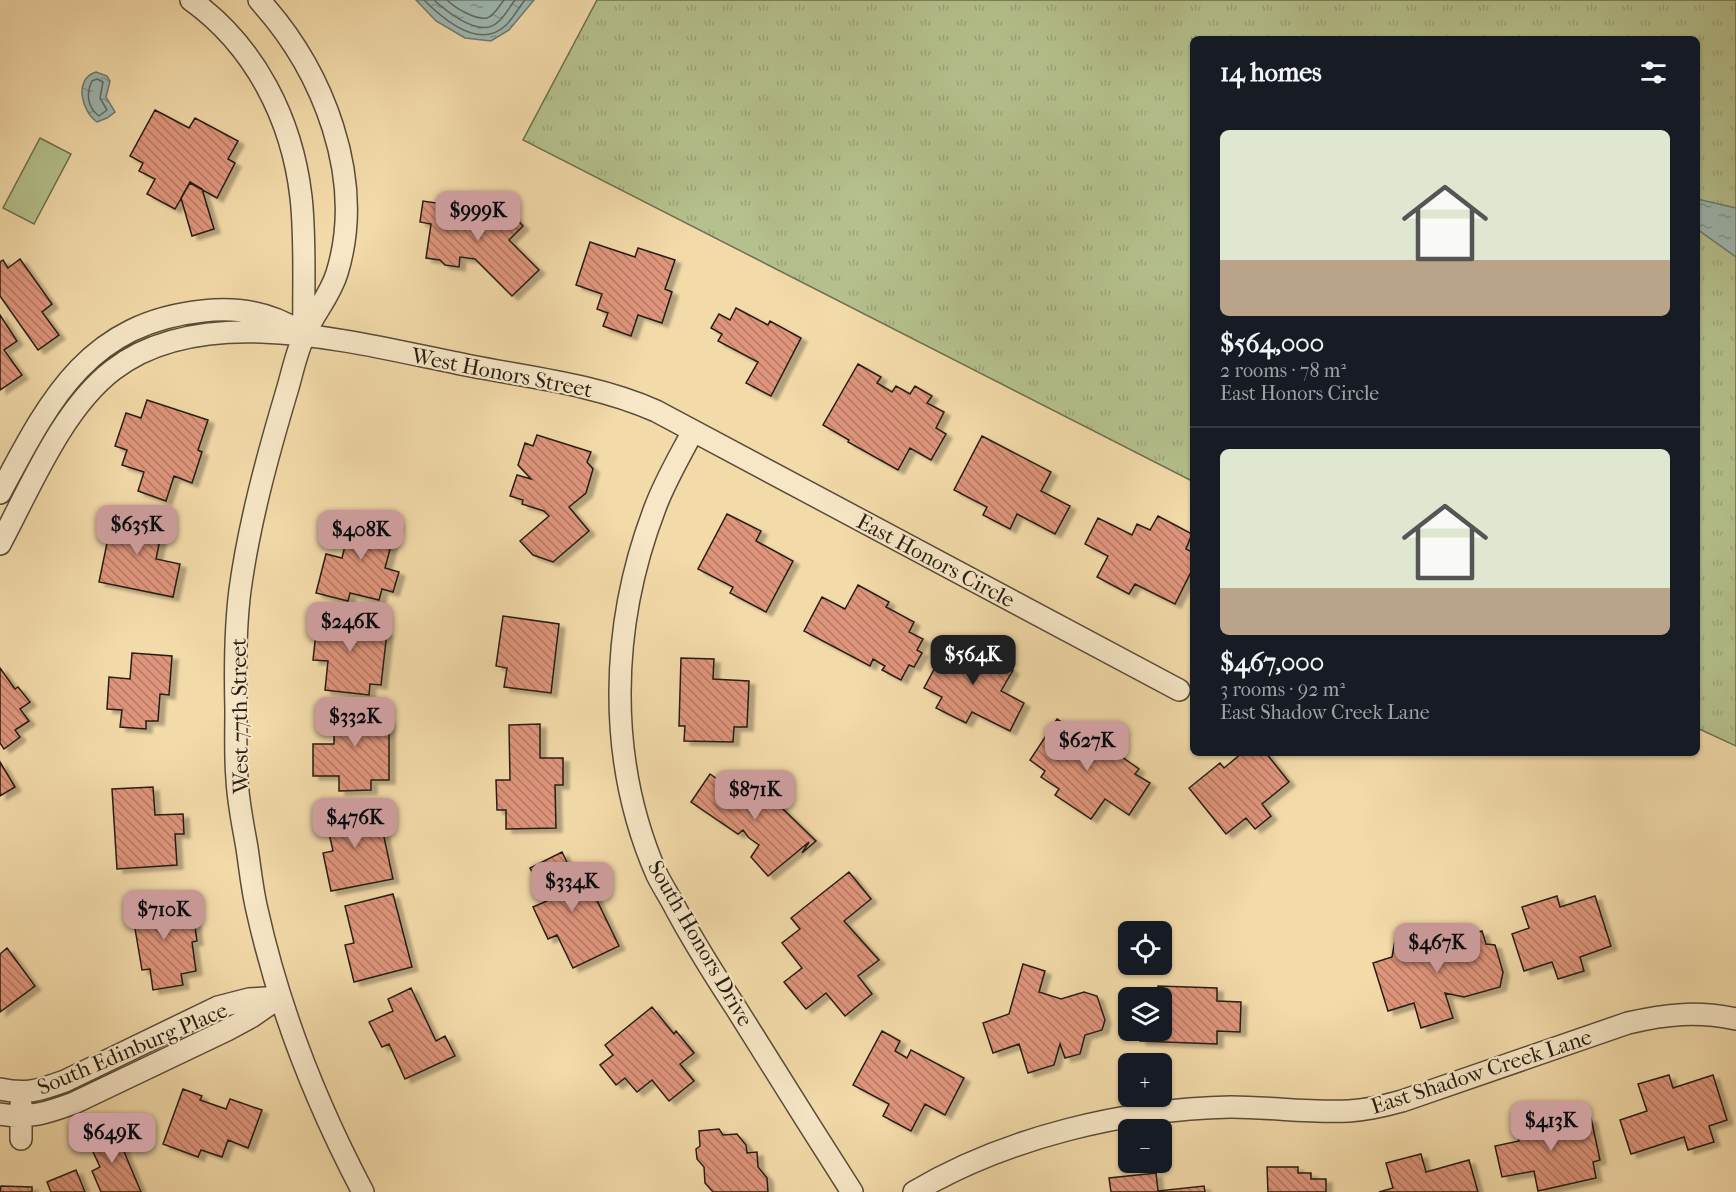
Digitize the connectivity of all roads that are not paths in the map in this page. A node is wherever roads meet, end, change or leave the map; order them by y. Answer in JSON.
{"nodes":[{"id":1,"x":259,"y":0,"type":"edge"},
{"id":2,"x":202,"y":3,"type":"edge"},
{"id":3,"x":304,"y":334,"type":"junction"},
{"id":4,"x":693,"y":431,"type":"junction"},
{"id":5,"x":0,"y":493,"type":"edge"},
{"id":6,"x":0,"y":544,"type":"edge"},
{"id":7,"x":1179,"y":690,"type":"dead end"},
{"id":8,"x":280,"y":997,"type":"junction"},
{"id":9,"x":1736,"y":1019,"type":"edge"},
{"id":10,"x":10,"y":1091,"type":"edge"},
{"id":11,"x":10,"y":1115,"type":"edge"},
{"id":12,"x":21,"y":1139,"type":"dead end"},
{"id":13,"x":363,"y":1192,"type":"edge"},
{"id":14,"x":852,"y":1192,"type":"edge"},
{"id":15,"x":914,"y":1192,"type":"edge"}],
"edges":[{"from":1,"to":3,"type":"street","name":"West 77th Street"},
{"from":2,"to":3,"type":"street","name":"West 77th Street"},
{"from":3,"to":4,"type":"street","name":"West Honors Street"},
{"from":3,"to":5,"type":"street"},
{"from":3,"to":6,"type":"street"},
{"from":3,"to":8,"type":"street","name":"West 77th Street"},
{"from":4,"to":7,"type":"street","name":"East Honors Circle"},
{"from":4,"to":14,"type":"street","name":"South Honors Drive"},
{"from":8,"to":10,"type":"street","name":"South Edinburg Place"},
{"from":8,"to":11,"type":"street","name":"South Edinburg Place"},
{"from":8,"to":13,"type":"street","name":"West 77th Street"},
{"from":9,"to":15,"type":"street","name":"East Shadow Creek Lane"},
{"from":10,"to":11,"type":"street"},
{"from":11,"to":12,"type":"street"}]}
